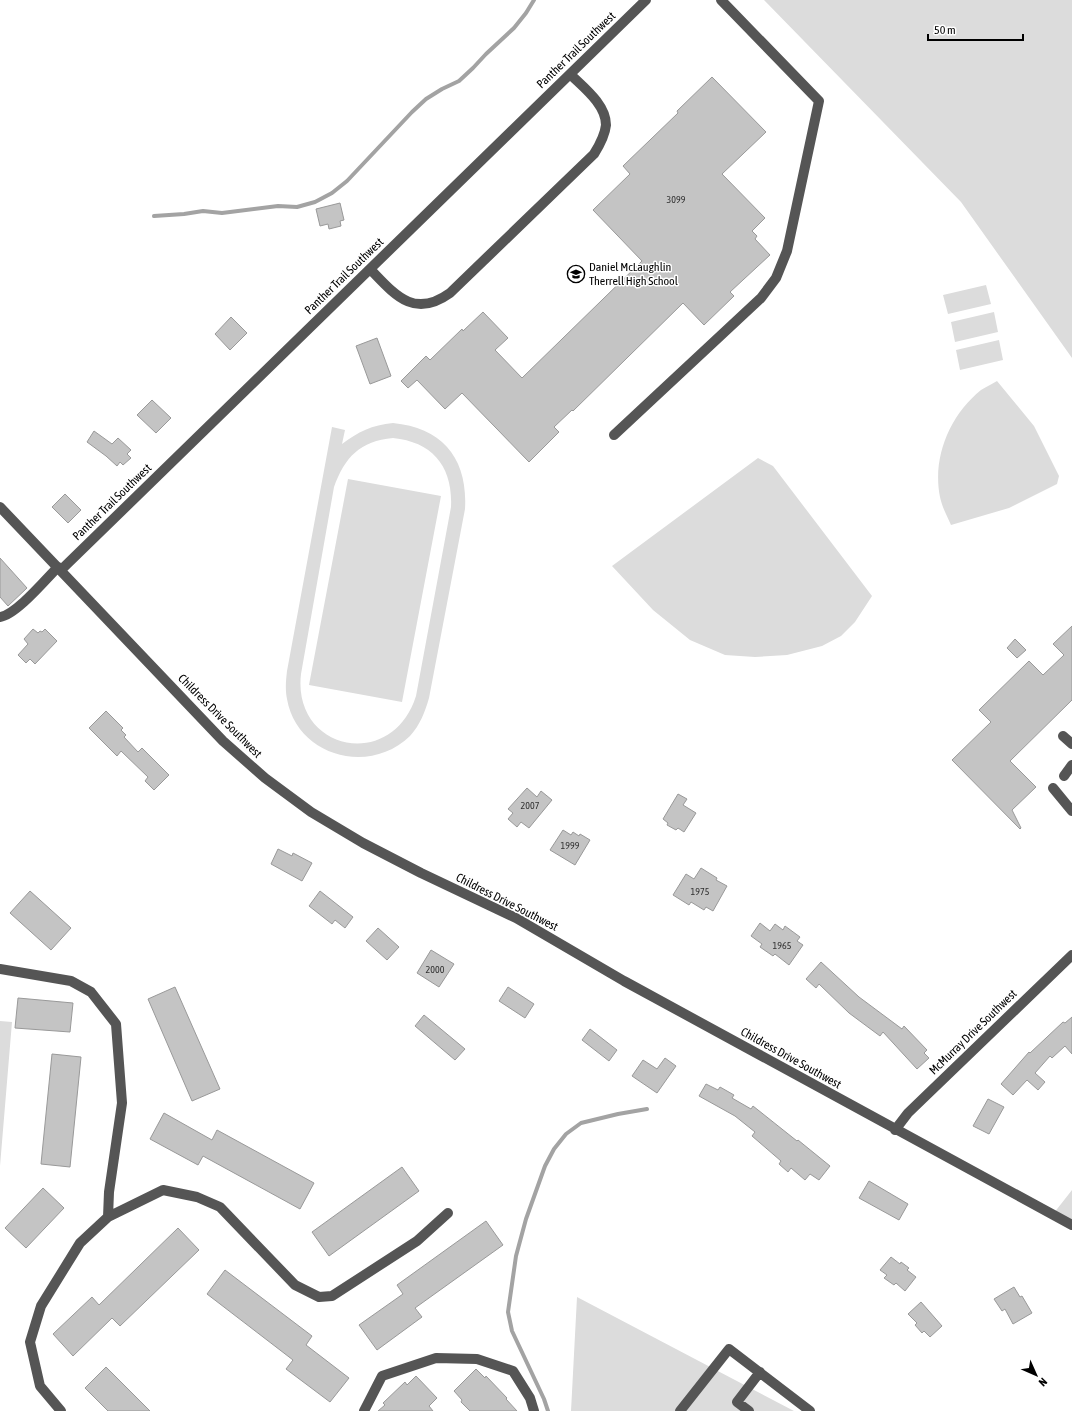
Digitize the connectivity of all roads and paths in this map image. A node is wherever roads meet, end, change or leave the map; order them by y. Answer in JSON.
{"nodes":[{"id":1,"x":646,"y":0,"type":"edge"},
{"id":2,"x":721,"y":0,"type":"edge"},
{"id":3,"x":570,"y":74,"type":"junction"},
{"id":4,"x":370,"y":269,"type":"junction"},
{"id":5,"x":614,"y":435,"type":"dead end"},
{"id":6,"x":0,"y":507,"type":"edge"},
{"id":7,"x":59,"y":569,"type":"junction"},
{"id":8,"x":0,"y":617,"type":"edge"},
{"id":9,"x":1063,"y":736,"type":"dead end"},
{"id":10,"x":1072,"y":744,"type":"edge"},
{"id":11,"x":1072,"y":765,"type":"edge"},
{"id":12,"x":1064,"y":776,"type":"dead end"},
{"id":13,"x":1053,"y":788,"type":"dead end"},
{"id":14,"x":1072,"y":811,"type":"edge"},
{"id":15,"x":1072,"y":955,"type":"edge"},
{"id":16,"x":0,"y":969,"type":"edge"},
{"id":17,"x":895,"y":1130,"type":"junction"},
{"id":18,"x":448,"y":1213,"type":"dead end"},
{"id":19,"x":108,"y":1217,"type":"junction"},
{"id":20,"x":1072,"y":1225,"type":"edge"},
{"id":21,"x":760,"y":1372,"type":"junction"},
{"id":22,"x":61,"y":1411,"type":"edge"},
{"id":23,"x":364,"y":1411,"type":"edge"},
{"id":24,"x":534,"y":1411,"type":"edge"},
{"id":25,"x":680,"y":1411,"type":"edge"},
{"id":26,"x":749,"y":1411,"type":"edge"},
{"id":27,"x":810,"y":1411,"type":"edge"}],
"edges":[{"from":1,"to":3,"type":"street","name":"Panther Trail Southwest"},
{"from":2,"to":5,"type":"street"},
{"from":3,"to":4,"type":"street","name":"Panther Trail Southwest"},
{"from":3,"to":4,"type":"street"},
{"from":4,"to":7,"type":"street","name":"Panther Trail Southwest"},
{"from":6,"to":7,"type":"street","name":"Childress Drive Southwest"},
{"from":7,"to":8,"type":"street","name":"Panther Trail Southwest"},
{"from":7,"to":17,"type":"street","name":"Childress Drive Southwest"},
{"from":9,"to":10,"type":"street"},
{"from":11,"to":12,"type":"street"},
{"from":13,"to":14,"type":"street"},
{"from":15,"to":17,"type":"street","name":"McMurray Drive Southwest"},
{"from":16,"to":19,"type":"street"},
{"from":17,"to":20,"type":"street","name":"Childress Drive Southwest"},
{"from":18,"to":19,"type":"street"},
{"from":19,"to":22,"type":"street"},
{"from":21,"to":25,"type":"street"},
{"from":21,"to":26,"type":"street"},
{"from":21,"to":27,"type":"street"},
{"from":23,"to":24,"type":"street"}]}
